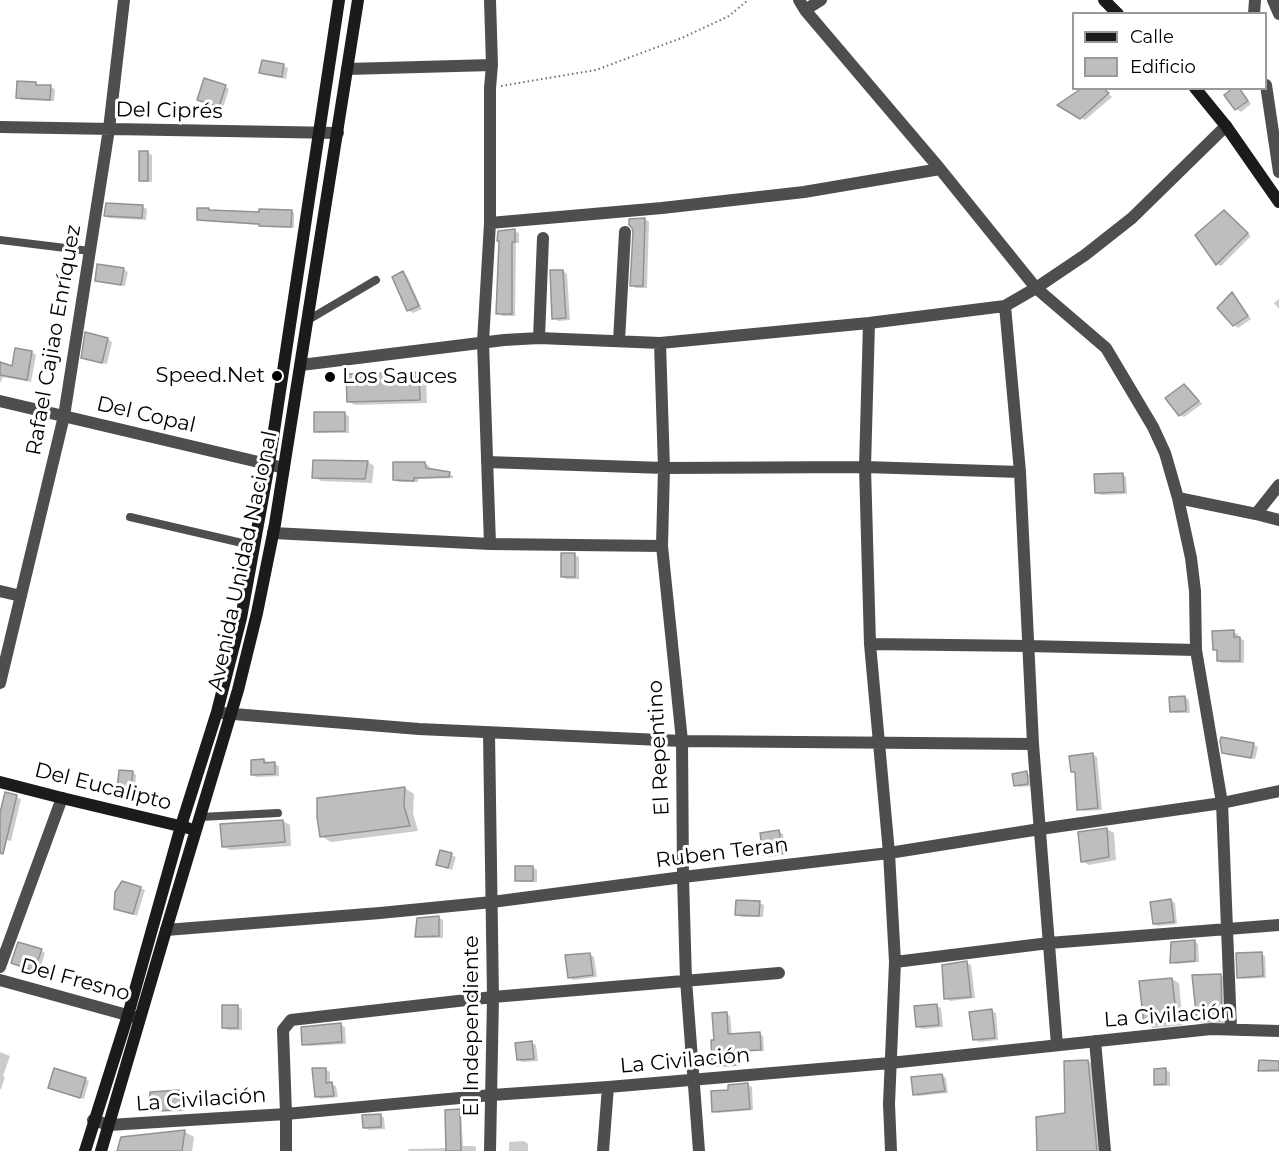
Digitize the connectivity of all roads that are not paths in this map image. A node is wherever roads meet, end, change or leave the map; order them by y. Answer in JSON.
{"nodes":[{"id":1,"x":124,"y":0,"type":"edge"},
{"id":2,"x":339,"y":0,"type":"edge"},
{"id":3,"x":358,"y":0,"type":"edge"},
{"id":4,"x":490,"y":0,"type":"edge"},
{"id":5,"x":821,"y":0,"type":"edge"},
{"id":6,"x":1104,"y":0,"type":"edge"},
{"id":7,"x":1273,"y":0,"type":"edge"},
{"id":8,"x":802,"y":5,"type":"edge"},
{"id":9,"x":1116,"y":12,"type":"edge"},
{"id":10,"x":1279,"y":14,"type":"edge"},
{"id":11,"x":492,"y":64,"type":"junction"},
{"id":12,"x":347,"y":69,"type":"junction"},
{"id":13,"x":1197,"y":90,"type":"edge"},
{"id":14,"x":1267,"y":90,"type":"edge"},
{"id":15,"x":0,"y":126,"type":"edge"},
{"id":16,"x":1226,"y":126,"type":"junction"},
{"id":17,"x":109,"y":129,"type":"junction"},
{"id":18,"x":318,"y":132,"type":"junction"},
{"id":19,"x":338,"y":133,"type":"junction"},
{"id":20,"x":940,"y":170,"type":"junction"},
{"id":21,"x":1279,"y":172,"type":"edge"},
{"id":22,"x":1279,"y":202,"type":"edge"},
{"id":23,"x":490,"y":223,"type":"junction"},
{"id":24,"x":625,"y":232,"type":"dead end"},
{"id":25,"x":543,"y":238,"type":"dead end"},
{"id":26,"x":0,"y":240,"type":"edge"},
{"id":27,"x":90,"y":251,"type":"junction"},
{"id":28,"x":376,"y":280,"type":"dead end"},
{"id":29,"x":1036,"y":288,"type":"junction"},
{"id":30,"x":1005,"y":306,"type":"junction"},
{"id":31,"x":308,"y":320,"type":"junction"},
{"id":32,"x":869,"y":323,"type":"junction"},
{"id":33,"x":538,"y":338,"type":"junction"},
{"id":34,"x":619,"y":341,"type":"junction"},
{"id":35,"x":483,"y":342,"type":"junction"},
{"id":36,"x":660,"y":343,"type":"junction"},
{"id":37,"x":301,"y":365,"type":"junction"},
{"id":38,"x":0,"y":401,"type":"edge"},
{"id":39,"x":64,"y":416,"type":"junction"},
{"id":40,"x":487,"y":462,"type":"junction"},
{"id":41,"x":269,"y":464,"type":"junction"},
{"id":42,"x":865,"y":467,"type":"junction"},
{"id":43,"x":284,"y":468,"type":"junction"},
{"id":44,"x":664,"y":468,"type":"junction"},
{"id":45,"x":1020,"y":472,"type":"junction"},
{"id":46,"x":1279,"y":485,"type":"edge"},
{"id":47,"x":1178,"y":498,"type":"junction"},
{"id":48,"x":1257,"y":514,"type":"junction"},
{"id":49,"x":130,"y":517,"type":"dead end"},
{"id":50,"x":1279,"y":520,"type":"edge"},
{"id":51,"x":273,"y":533,"type":"junction"},
{"id":52,"x":490,"y":544,"type":"junction"},
{"id":53,"x":255,"y":546,"type":"junction"},
{"id":54,"x":662,"y":546,"type":"junction"},
{"id":55,"x":0,"y":591,"type":"edge"},
{"id":56,"x":21,"y":596,"type":"junction"},
{"id":57,"x":870,"y":644,"type":"junction"},
{"id":58,"x":1028,"y":646,"type":"junction"},
{"id":59,"x":1196,"y":650,"type":"junction"},
{"id":60,"x":0,"y":683,"type":"edge"},
{"id":61,"x":217,"y":712,"type":"junction"},
{"id":62,"x":231,"y":714,"type":"junction"},
{"id":63,"x":489,"y":733,"type":"junction"},
{"id":64,"x":682,"y":741,"type":"junction"},
{"id":65,"x":879,"y":743,"type":"junction"},
{"id":66,"x":1033,"y":744,"type":"junction"},
{"id":67,"x":0,"y":782,"type":"edge"},
{"id":68,"x":1279,"y":791,"type":"edge"},
{"id":69,"x":62,"y":798,"type":"junction"},
{"id":70,"x":1222,"y":802,"type":"junction"},
{"id":71,"x":278,"y":813,"type":"dead end"},
{"id":72,"x":200,"y":817,"type":"junction"},
{"id":73,"x":181,"y":826,"type":"junction"},
{"id":74,"x":1040,"y":829,"type":"junction"},
{"id":75,"x":196,"y":831,"type":"junction"},
{"id":76,"x":889,"y":853,"type":"junction"},
{"id":77,"x":683,"y":877,"type":"junction"},
{"id":78,"x":492,"y":902,"type":"junction"},
{"id":79,"x":1279,"y":925,"type":"edge"},
{"id":80,"x":1227,"y":928,"type":"junction"},
{"id":81,"x":166,"y":930,"type":"junction"},
{"id":82,"x":1049,"y":943,"type":"junction"},
{"id":83,"x":895,"y":962,"type":"junction"},
{"id":84,"x":0,"y":967,"type":"edge"},
{"id":85,"x":779,"y":973,"type":"dead end"},
{"id":86,"x":0,"y":980,"type":"edge"},
{"id":87,"x":686,"y":980,"type":"junction"},
{"id":88,"x":493,"y":997,"type":"junction"},
{"id":89,"x":134,"y":1016,"type":"junction"},
{"id":90,"x":1230,"y":1029,"type":"junction"},
{"id":91,"x":1279,"y":1030,"type":"edge"},
{"id":92,"x":1095,"y":1041,"type":"junction"},
{"id":93,"x":1057,"y":1045,"type":"junction"},
{"id":94,"x":890,"y":1063,"type":"junction"},
{"id":95,"x":693,"y":1079,"type":"junction"},
{"id":96,"x":608,"y":1087,"type":"junction"},
{"id":97,"x":492,"y":1095,"type":"junction"},
{"id":98,"x":286,"y":1114,"type":"junction"},
{"id":99,"x":93,"y":1120,"type":"junction"},
{"id":100,"x":109,"y":1125,"type":"junction"},
{"id":101,"x":85,"y":1151,"type":"edge"},
{"id":102,"x":101,"y":1151,"type":"edge"},
{"id":103,"x":286,"y":1151,"type":"edge"},
{"id":104,"x":490,"y":1151,"type":"edge"},
{"id":105,"x":603,"y":1151,"type":"edge"},
{"id":106,"x":699,"y":1151,"type":"edge"},
{"id":107,"x":891,"y":1151,"type":"edge"},
{"id":108,"x":1105,"y":1151,"type":"edge"}],
"edges":[{"from":1,"to":17,"type":"street","name":"Rafael Cajiao Enríquez"},
{"from":2,"to":18,"type":"main road","name":"Avenida Unidad Nacional"},
{"from":3,"to":12,"type":"main road","name":"Avenida Unidad Nacional"},
{"from":4,"to":11,"type":"street"},
{"from":5,"to":8,"type":"street"},
{"from":6,"to":9,"type":"main road"},
{"from":7,"to":10,"type":"street"},
{"from":8,"to":20,"type":"street"},
{"from":11,"to":12,"type":"street"},
{"from":11,"to":23,"type":"street"},
{"from":12,"to":19,"type":"main road","name":"Avenida Unidad Nacional"},
{"from":13,"to":16,"type":"main road"},
{"from":14,"to":21,"type":"street"},
{"from":15,"to":17,"type":"street","name":"Del Ciprés"},
{"from":16,"to":22,"type":"main road"},
{"from":16,"to":29,"type":"street"},
{"from":17,"to":18,"type":"street","name":"Del Ciprés"},
{"from":17,"to":27,"type":"street","name":"Rafael Cajiao Enríquez"},
{"from":18,"to":19,"type":"street","name":"Del Ciprés"},
{"from":18,"to":41,"type":"main road","name":"Avenida Unidad Nacional"},
{"from":19,"to":31,"type":"main road","name":"Avenida Unidad Nacional"},
{"from":20,"to":23,"type":"street"},
{"from":20,"to":29,"type":"street"},
{"from":23,"to":35,"type":"street"},
{"from":24,"to":34,"type":"street"},
{"from":25,"to":33,"type":"street"},
{"from":26,"to":27,"type":"lane"},
{"from":27,"to":39,"type":"street","name":"Rafael Cajiao Enríquez"},
{"from":28,"to":31,"type":"lane"},
{"from":29,"to":30,"type":"street"},
{"from":29,"to":47,"type":"street"},
{"from":30,"to":32,"type":"street"},
{"from":30,"to":45,"type":"street"},
{"from":31,"to":37,"type":"main road","name":"Avenida Unidad Nacional"},
{"from":32,"to":36,"type":"street"},
{"from":32,"to":42,"type":"street"},
{"from":33,"to":34,"type":"street"},
{"from":33,"to":35,"type":"street"},
{"from":34,"to":36,"type":"street"},
{"from":35,"to":37,"type":"street"},
{"from":35,"to":40,"type":"street"},
{"from":36,"to":44,"type":"street","name":"El Repentino"},
{"from":37,"to":43,"type":"main road","name":"Avenida Unidad Nacional"},
{"from":38,"to":39,"type":"street","name":"Del Copal"},
{"from":39,"to":41,"type":"street","name":"Del Copal"},
{"from":39,"to":56,"type":"street","name":"Rafael Cajiao Enríquez"},
{"from":40,"to":44,"type":"street"},
{"from":40,"to":52,"type":"street"},
{"from":41,"to":43,"type":"street","name":"Del Copal"},
{"from":41,"to":53,"type":"main road","name":"Avenida Unidad Nacional"},
{"from":42,"to":44,"type":"street"},
{"from":42,"to":45,"type":"street"},
{"from":42,"to":57,"type":"street"},
{"from":43,"to":51,"type":"main road","name":"Avenida Unidad Nacional"},
{"from":44,"to":54,"type":"street","name":"El Repentino"},
{"from":45,"to":58,"type":"street"},
{"from":46,"to":48,"type":"street"},
{"from":47,"to":48,"type":"street"},
{"from":47,"to":59,"type":"street"},
{"from":48,"to":50,"type":"street"},
{"from":49,"to":53,"type":"lane"},
{"from":51,"to":52,"type":"street"},
{"from":51,"to":62,"type":"main road","name":"Avenida Unidad Nacional"},
{"from":52,"to":54,"type":"street"},
{"from":53,"to":61,"type":"main road","name":"Avenida Unidad Nacional"},
{"from":54,"to":64,"type":"street","name":"El Repentino"},
{"from":55,"to":56,"type":"street"},
{"from":56,"to":60,"type":"street","name":"Rafael Cajiao Enríquez"},
{"from":57,"to":58,"type":"street"},
{"from":57,"to":65,"type":"street"},
{"from":58,"to":59,"type":"street"},
{"from":58,"to":66,"type":"street"},
{"from":59,"to":70,"type":"street"},
{"from":61,"to":62,"type":"street"},
{"from":61,"to":73,"type":"main road","name":"Avenida Unidad Nacional"},
{"from":62,"to":63,"type":"street"},
{"from":62,"to":72,"type":"main road","name":"Avenida Unidad Nacional"},
{"from":63,"to":64,"type":"street"},
{"from":63,"to":78,"type":"street","name":"El Independiente"},
{"from":64,"to":65,"type":"street"},
{"from":64,"to":77,"type":"street","name":"El Repentino"},
{"from":65,"to":66,"type":"street"},
{"from":65,"to":76,"type":"street"},
{"from":66,"to":74,"type":"street"},
{"from":67,"to":69,"type":"main road","name":"Del Eucalipto"},
{"from":68,"to":70,"type":"street","name":"Ruben Teran"},
{"from":69,"to":73,"type":"main road","name":"Del Eucalipto"},
{"from":69,"to":84,"type":"street"},
{"from":70,"to":74,"type":"street","name":"Ruben Teran"},
{"from":70,"to":80,"type":"street"},
{"from":71,"to":72,"type":"lane"},
{"from":72,"to":75,"type":"main road","name":"Avenida Unidad Nacional"},
{"from":73,"to":75,"type":"main road","name":"Del Eucalipto"},
{"from":73,"to":89,"type":"main road","name":"Avenida Unidad Nacional"},
{"from":74,"to":76,"type":"street","name":"Ruben Teran"},
{"from":74,"to":82,"type":"street"},
{"from":75,"to":81,"type":"main road","name":"Avenida Unidad Nacional"},
{"from":76,"to":77,"type":"street","name":"Ruben Teran"},
{"from":76,"to":83,"type":"street"},
{"from":77,"to":78,"type":"street","name":"Ruben Teran"},
{"from":77,"to":87,"type":"street","name":"El Repentino"},
{"from":78,"to":81,"type":"street","name":"Ruben Teran"},
{"from":78,"to":88,"type":"street","name":"El Independiente"},
{"from":79,"to":80,"type":"street"},
{"from":80,"to":82,"type":"street"},
{"from":80,"to":90,"type":"street"},
{"from":81,"to":89,"type":"main road","name":"Avenida Unidad Nacional"},
{"from":82,"to":83,"type":"street"},
{"from":82,"to":93,"type":"street"},
{"from":83,"to":94,"type":"street"},
{"from":85,"to":87,"type":"street"},
{"from":86,"to":89,"type":"street","name":"Del Fresno"},
{"from":87,"to":88,"type":"street"},
{"from":87,"to":95,"type":"street","name":"El Repentino"},
{"from":88,"to":97,"type":"street","name":"El Independiente"},
{"from":88,"to":98,"type":"street"},
{"from":89,"to":99,"type":"main road","name":"Avenida Unidad Nacional"},
{"from":89,"to":100,"type":"main road","name":"Avenida Unidad Nacional"},
{"from":90,"to":91,"type":"street","name":"La Civilación"},
{"from":90,"to":92,"type":"street","name":"La Civilación"},
{"from":92,"to":93,"type":"street","name":"La Civilación"},
{"from":92,"to":108,"type":"street"},
{"from":93,"to":94,"type":"street","name":"La Civilación"},
{"from":94,"to":95,"type":"street","name":"La Civilación"},
{"from":94,"to":107,"type":"street"},
{"from":95,"to":96,"type":"street","name":"La Civilación"},
{"from":95,"to":106,"type":"street","name":"El Repentino"},
{"from":96,"to":97,"type":"street","name":"La Civilación"},
{"from":96,"to":105,"type":"street"},
{"from":97,"to":98,"type":"street","name":"La Civilación"},
{"from":97,"to":104,"type":"street","name":"El Independiente"},
{"from":98,"to":100,"type":"street","name":"La Civilación"},
{"from":98,"to":103,"type":"street"},
{"from":99,"to":100,"type":"street","name":"La Civilación"},
{"from":99,"to":101,"type":"main road","name":"Avenida Unidad Nacional"},
{"from":100,"to":102,"type":"main road","name":"Avenida Unidad Nacional"}]}
